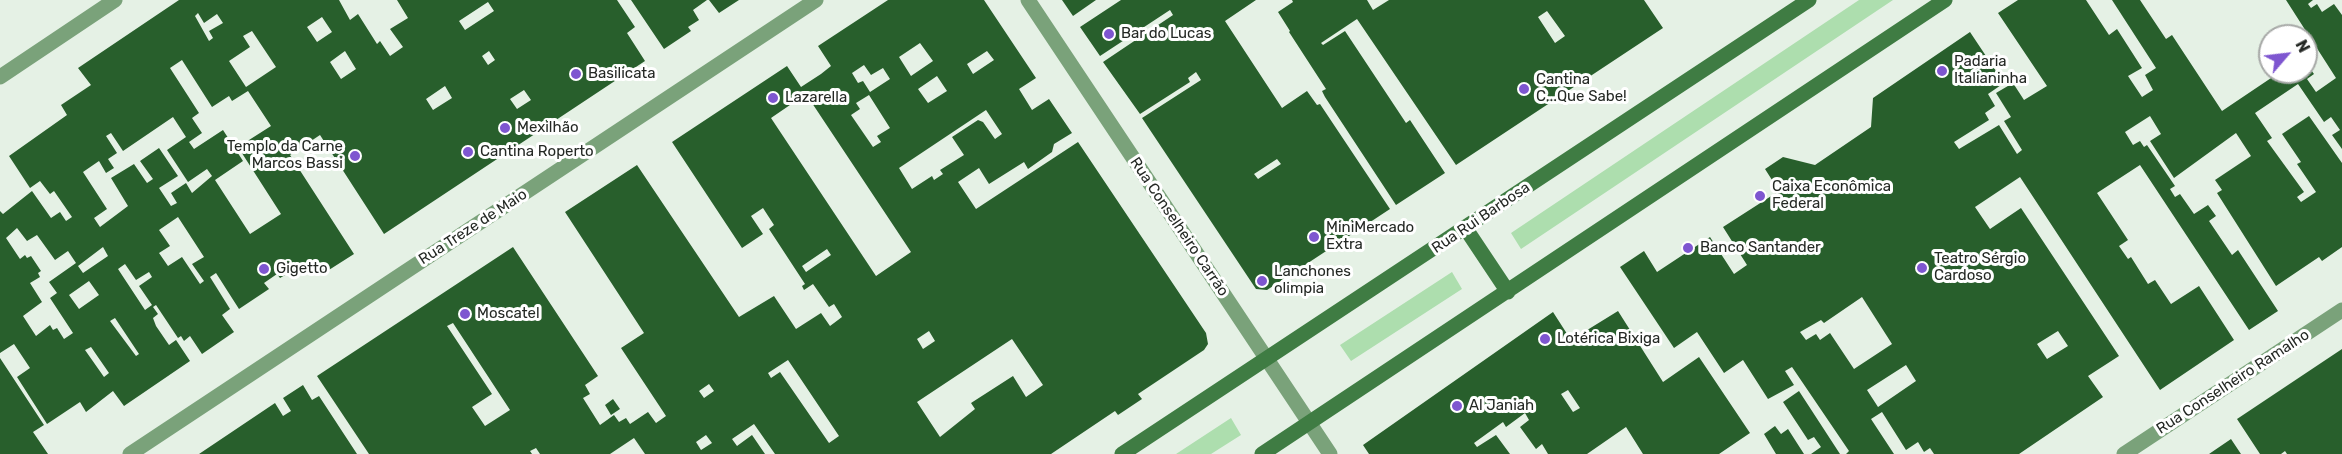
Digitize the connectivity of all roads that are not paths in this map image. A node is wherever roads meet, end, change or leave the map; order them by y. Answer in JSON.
{"nodes":[{"id":1,"x":116,"y":0,"type":"edge"},
{"id":2,"x":816,"y":0,"type":"edge"},
{"id":3,"x":1028,"y":0,"type":"edge"},
{"id":4,"x":1809,"y":0,"type":"edge"},
{"id":5,"x":1945,"y":0,"type":"edge"},
{"id":6,"x":0,"y":77,"type":"edge"},
{"id":7,"x":1466,"y":229,"type":"junction"},
{"id":8,"x":1508,"y":292,"type":"junction"},
{"id":9,"x":2342,"y":310,"type":"edge"},
{"id":10,"x":1267,"y":359,"type":"junction"},
{"id":11,"x":1310,"y":423,"type":"junction"},
{"id":12,"x":130,"y":454,"type":"edge"},
{"id":13,"x":1122,"y":454,"type":"edge"},
{"id":14,"x":1262,"y":454,"type":"edge"},
{"id":15,"x":1330,"y":454,"type":"edge"},
{"id":16,"x":2124,"y":454,"type":"edge"}],
"edges":[{"from":1,"to":6,"type":"street"},
{"from":2,"to":12,"type":"street","name":"Rua Treze de Maio"},
{"from":3,"to":10,"type":"street","name":"Rua Conselheiro Carrão"},
{"from":4,"to":7,"type":"main road","name":"Rua Rui Barbosa"},
{"from":5,"to":8,"type":"main road"},
{"from":7,"to":8,"type":"main road"},
{"from":7,"to":10,"type":"main road","name":"Rua Rui Barbosa"},
{"from":8,"to":11,"type":"main road"},
{"from":9,"to":16,"type":"street","name":"Rua Conselheiro Ramalho"},
{"from":10,"to":11,"type":"street","name":"Rua Conselheiro Carrão"},
{"from":10,"to":13,"type":"main road","name":"Rua Rui Barbosa"},
{"from":11,"to":14,"type":"main road"},
{"from":11,"to":15,"type":"street","name":"Rua Conselheiro Carrão"}]}
